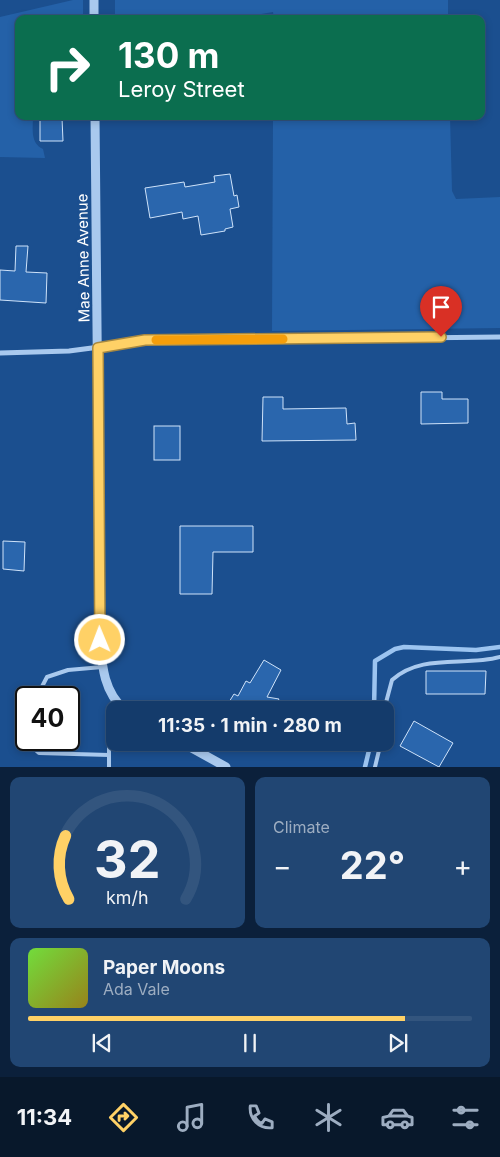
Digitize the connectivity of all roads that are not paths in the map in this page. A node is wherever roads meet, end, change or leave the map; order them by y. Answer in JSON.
{"nodes":[{"id":1,"x":94,"y":0,"type":"edge"},
{"id":2,"x":94,"y":15,"type":"edge"},
{"id":3,"x":95,"y":120,"type":"edge"},
{"id":4,"x":500,"y":337,"type":"edge"},
{"id":5,"x":98,"y":348,"type":"junction"},
{"id":6,"x":0,"y":353,"type":"edge"},
{"id":7,"x":500,"y":657,"type":"edge"},
{"id":8,"x":102,"y":667,"type":"junction"},
{"id":9,"x":42,"y":686,"type":"edge"},
{"id":10,"x":113,"y":697,"type":"junction"},
{"id":11,"x":117,"y":701,"type":"edge"},
{"id":12,"x":386,"y":701,"type":"edge"},
{"id":13,"x":37,"y":751,"type":"edge"},
{"id":14,"x":197,"y":751,"type":"edge"},
{"id":15,"x":379,"y":751,"type":"edge"},
{"id":16,"x":109,"y":755,"type":"junction"},
{"id":17,"x":110,"y":767,"type":"edge"},
{"id":18,"x":226,"y":767,"type":"edge"},
{"id":19,"x":375,"y":767,"type":"edge"}],
"edges":[{"from":1,"to":2,"type":"street"},
{"from":3,"to":5,"type":"street","name":"Mae Anne Avenue"},
{"from":4,"to":5,"type":"street"},
{"from":5,"to":6,"type":"street"},
{"from":5,"to":8,"type":"street","name":"Mae Anne Avenue"},
{"from":7,"to":12,"type":"lane"},
{"from":8,"to":9,"type":"lane"},
{"from":8,"to":10,"type":"street","name":"Mae Anne Avenue"},
{"from":10,"to":11,"type":"street"},
{"from":10,"to":16,"type":"lane"},
{"from":13,"to":16,"type":"lane"},
{"from":14,"to":18,"type":"street"},
{"from":15,"to":19,"type":"lane"},
{"from":16,"to":17,"type":"lane"}]}
